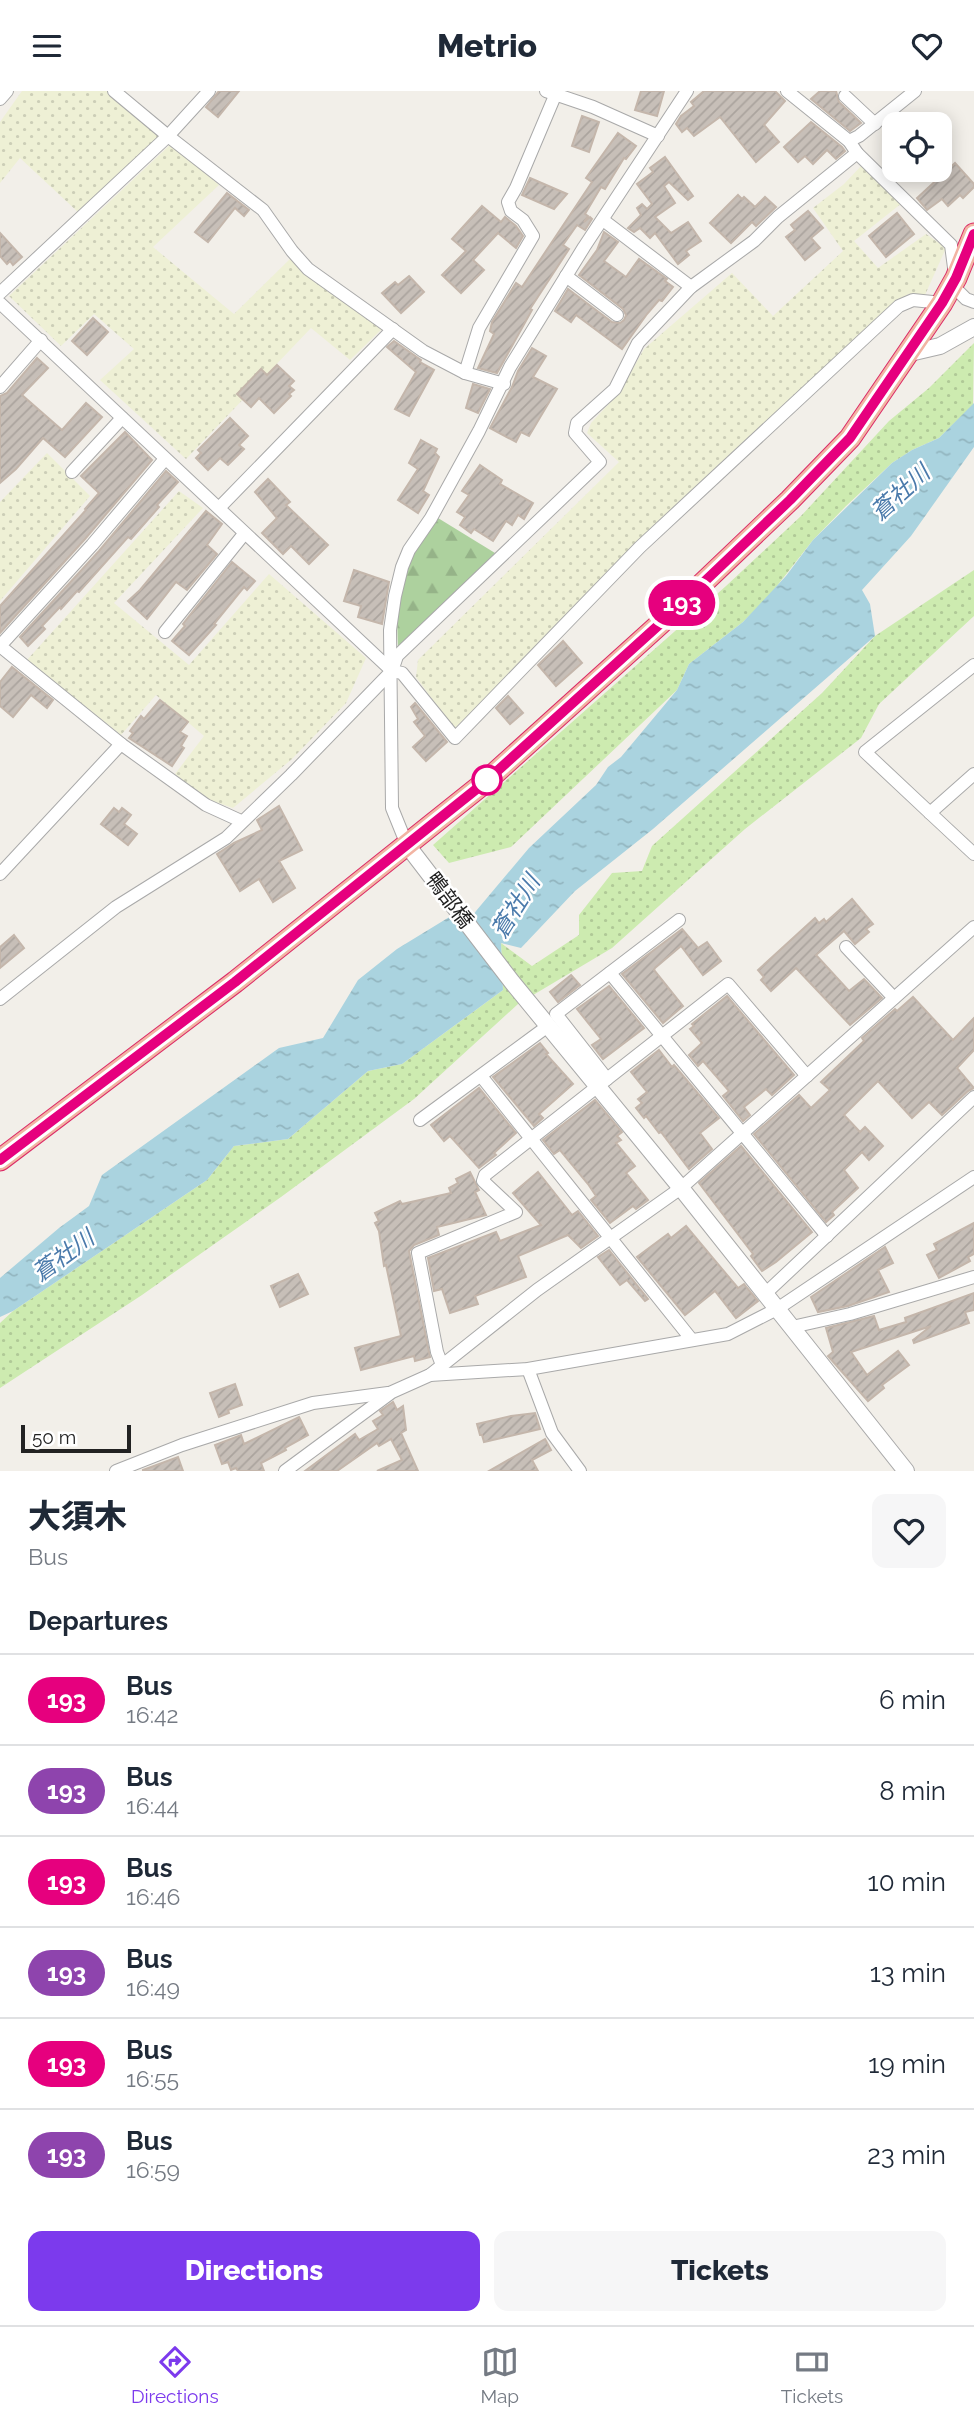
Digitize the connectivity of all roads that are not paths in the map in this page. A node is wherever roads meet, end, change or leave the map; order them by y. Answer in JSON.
{"nodes":[{"id":1,"x":6,"y":91,"type":"edge"},
{"id":2,"x":114,"y":91,"type":"edge"},
{"id":3,"x":209,"y":91,"type":"edge"},
{"id":4,"x":687,"y":91,"type":"edge"},
{"id":5,"x":787,"y":91,"type":"edge"},
{"id":6,"x":915,"y":91,"type":"edge"},
{"id":7,"x":553,"y":92,"type":"edge"},
{"id":8,"x":845,"y":96,"type":"dead end"},
{"id":9,"x":0,"y":99,"type":"edge"},
{"id":10,"x":875,"y":124,"type":"junction"},
{"id":11,"x":168,"y":136,"type":"junction"},
{"id":12,"x":658,"y":136,"type":"junction"},
{"id":13,"x":849,"y":141,"type":"junction"},
{"id":14,"x":857,"y":153,"type":"junction"},
{"id":15,"x":603,"y":220,"type":"junction"},
{"id":16,"x":974,"y":234,"type":"edge"},
{"id":17,"x":566,"y":276,"type":"junction"},
{"id":18,"x":956,"y":278,"type":"junction"},
{"id":19,"x":691,"y":287,"type":"junction"},
{"id":20,"x":0,"y":293,"type":"edge"},
{"id":21,"x":974,"y":302,"type":"edge"},
{"id":22,"x":0,"y":303,"type":"edge"},
{"id":23,"x":942,"y":303,"type":"junction"},
{"id":24,"x":617,"y":315,"type":"dead end"},
{"id":25,"x":974,"y":327,"type":"edge"},
{"id":26,"x":393,"y":329,"type":"junction"},
{"id":27,"x":41,"y":340,"type":"junction"},
{"id":28,"x":910,"y":353,"type":"junction"},
{"id":29,"x":465,"y":373,"type":"junction"},
{"id":30,"x":504,"y":384,"type":"junction"},
{"id":31,"x":0,"y":387,"type":"edge"},
{"id":32,"x":122,"y":418,"type":"junction"},
{"id":33,"x":165,"y":459,"type":"junction"},
{"id":34,"x":72,"y":472,"type":"dead end"},
{"id":35,"x":219,"y":508,"type":"junction"},
{"id":36,"x":244,"y":534,"type":"junction"},
{"id":37,"x":165,"y":632,"type":"dead end"},
{"id":38,"x":974,"y":665,"type":"edge"},
{"id":39,"x":392,"y":671,"type":"junction"},
{"id":40,"x":121,"y":744,"type":"junction"},
{"id":41,"x":974,"y":774,"type":"edge"},
{"id":42,"x":930,"y":813,"type":"junction"},
{"id":43,"x":241,"y":821,"type":"junction"},
{"id":44,"x":410,"y":848,"type":"junction"},
{"id":45,"x":974,"y":854,"type":"edge"},
{"id":46,"x":0,"y":874,"type":"edge"},
{"id":47,"x":679,"y":920,"type":"dead end"},
{"id":48,"x":974,"y":927,"type":"edge"},
{"id":49,"x":845,"y":947,"type":"dead end"},
{"id":50,"x":610,"y":973,"type":"junction"},
{"id":51,"x":2,"y":992,"type":"edge"},
{"id":52,"x":894,"y":998,"type":"junction"},
{"id":53,"x":548,"y":1026,"type":"junction"},
{"id":54,"x":661,"y":1036,"type":"junction"},
{"id":55,"x":481,"y":1076,"type":"junction"},
{"id":56,"x":807,"y":1076,"type":"junction"},
{"id":57,"x":602,"y":1082,"type":"junction"},
{"id":58,"x":974,"y":1097,"type":"edge"},
{"id":59,"x":420,"y":1121,"type":"dead end"},
{"id":60,"x":741,"y":1135,"type":"junction"},
{"id":61,"x":531,"y":1138,"type":"junction"},
{"id":62,"x":0,"y":1160,"type":"edge"},
{"id":63,"x":974,"y":1177,"type":"edge"},
{"id":64,"x":681,"y":1188,"type":"junction"},
{"id":65,"x":827,"y":1236,"type":"junction"},
{"id":66,"x":611,"y":1238,"type":"junction"},
{"id":67,"x":974,"y":1277,"type":"edge"},
{"id":68,"x":765,"y":1294,"type":"junction"},
{"id":69,"x":777,"y":1309,"type":"junction"},
{"id":70,"x":792,"y":1327,"type":"junction"},
{"id":71,"x":692,"y":1340,"type":"junction"},
{"id":72,"x":442,"y":1365,"type":"junction"},
{"id":73,"x":527,"y":1369,"type":"junction"},
{"id":74,"x":430,"y":1375,"type":"junction"},
{"id":75,"x":392,"y":1392,"type":"junction"},
{"id":76,"x":116,"y":1471,"type":"edge"},
{"id":77,"x":285,"y":1471,"type":"edge"},
{"id":78,"x":580,"y":1471,"type":"edge"},
{"id":79,"x":906,"y":1471,"type":"edge"}],
"edges":[{"from":1,"to":9,"type":"street"},
{"from":2,"to":11,"type":"street"},
{"from":3,"to":11,"type":"street"},
{"from":4,"to":12,"type":"street"},
{"from":5,"to":13,"type":"street"},
{"from":6,"to":10,"type":"street"},
{"from":7,"to":12,"type":"street"},
{"from":7,"to":29,"type":"street"},
{"from":8,"to":10,"type":"street"},
{"from":10,"to":13,"type":"street"},
{"from":11,"to":20,"type":"street"},
{"from":11,"to":26,"type":"street"},
{"from":12,"to":15,"type":"street"},
{"from":13,"to":14,"type":"street"},
{"from":14,"to":18,"type":"street"},
{"from":14,"to":19,"type":"street"},
{"from":15,"to":17,"type":"street"},
{"from":15,"to":19,"type":"street"},
{"from":16,"to":18,"type":"highway"},
{"from":17,"to":24,"type":"street"},
{"from":17,"to":30,"type":"street"},
{"from":18,"to":21,"type":"street"},
{"from":18,"to":23,"type":"highway"},
{"from":19,"to":39,"type":"street"},
{"from":22,"to":27,"type":"street"},
{"from":23,"to":28,"type":"highway"},
{"from":23,"to":39,"type":"street"},
{"from":25,"to":28,"type":"street"},
{"from":26,"to":29,"type":"street"},
{"from":26,"to":35,"type":"street"},
{"from":27,"to":31,"type":"street"},
{"from":27,"to":32,"type":"street"},
{"from":28,"to":44,"type":"highway"},
{"from":29,"to":30,"type":"street"},
{"from":30,"to":39,"type":"street"},
{"from":32,"to":33,"type":"street"},
{"from":32,"to":34,"type":"street"},
{"from":33,"to":35,"type":"street"},
{"from":33,"to":40,"type":"street"},
{"from":35,"to":36,"type":"street"},
{"from":36,"to":37,"type":"street"},
{"from":36,"to":39,"type":"street"},
{"from":38,"to":42,"type":"street"},
{"from":39,"to":43,"type":"street"},
{"from":39,"to":44,"type":"street"},
{"from":40,"to":43,"type":"street"},
{"from":40,"to":46,"type":"street"},
{"from":41,"to":42,"type":"street"},
{"from":42,"to":45,"type":"street"},
{"from":43,"to":51,"type":"street"},
{"from":44,"to":53,"type":"street","name":"鴨部橋"},
{"from":44,"to":62,"type":"highway"},
{"from":47,"to":50,"type":"street"},
{"from":48,"to":52,"type":"street"},
{"from":49,"to":52,"type":"street"},
{"from":50,"to":54,"type":"street"},
{"from":50,"to":57,"type":"street"},
{"from":52,"to":56,"type":"street"},
{"from":53,"to":55,"type":"street"},
{"from":53,"to":57,"type":"street","name":"鴨部橋"},
{"from":54,"to":56,"type":"street"},
{"from":54,"to":57,"type":"street"},
{"from":54,"to":60,"type":"street"},
{"from":55,"to":59,"type":"street"},
{"from":55,"to":61,"type":"street"},
{"from":56,"to":60,"type":"street"},
{"from":57,"to":61,"type":"street"},
{"from":57,"to":64,"type":"street","name":"鴨部橋"},
{"from":58,"to":65,"type":"street"},
{"from":60,"to":64,"type":"street"},
{"from":60,"to":65,"type":"street"},
{"from":61,"to":66,"type":"street"},
{"from":61,"to":72,"type":"street"},
{"from":63,"to":69,"type":"street"},
{"from":64,"to":66,"type":"street"},
{"from":64,"to":68,"type":"street","name":"鴨部橋"},
{"from":65,"to":68,"type":"street"},
{"from":66,"to":71,"type":"street"},
{"from":66,"to":72,"type":"street"},
{"from":67,"to":70,"type":"street"},
{"from":68,"to":69,"type":"street","name":"鴨部橋"},
{"from":69,"to":70,"type":"street","name":"鴨部橋"},
{"from":69,"to":71,"type":"street"},
{"from":70,"to":79,"type":"street","name":"鴨部橋"},
{"from":71,"to":73,"type":"street"},
{"from":72,"to":74,"type":"street"},
{"from":73,"to":74,"type":"street"},
{"from":73,"to":78,"type":"street"},
{"from":74,"to":75,"type":"street"},
{"from":75,"to":76,"type":"street"},
{"from":75,"to":77,"type":"street"}]}
